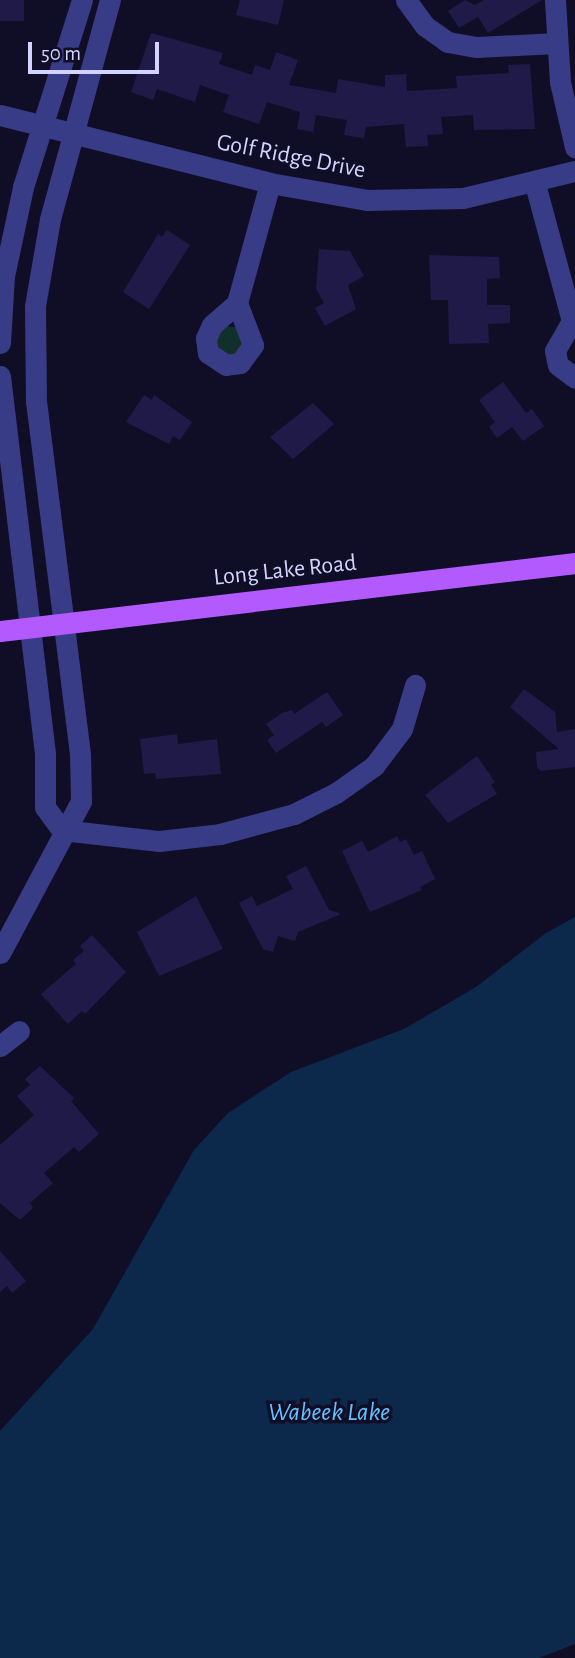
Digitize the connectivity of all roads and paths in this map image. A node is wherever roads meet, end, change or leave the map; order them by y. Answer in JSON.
{"nodes":[{"id":1,"x":82,"y":0,"type":"edge"},
{"id":2,"x":110,"y":0,"type":"edge"},
{"id":3,"x":406,"y":0,"type":"edge"},
{"id":4,"x":555,"y":0,"type":"edge"},
{"id":5,"x":557,"y":43,"type":"junction"},
{"id":6,"x":0,"y":115,"type":"edge"},
{"id":7,"x":41,"y":126,"type":"junction"},
{"id":8,"x":74,"y":135,"type":"junction"},
{"id":9,"x":575,"y":147,"type":"edge"},
{"id":10,"x":575,"y":171,"type":"edge"},
{"id":11,"x":270,"y":183,"type":"junction"},
{"id":12,"x":535,"y":184,"type":"junction"},
{"id":13,"x":237,"y":303,"type":"dead end"},
{"id":14,"x":574,"y":321,"type":"edge"},
{"id":15,"x":0,"y":343,"type":"edge"},
{"id":16,"x":0,"y":376,"type":"edge"},
{"id":17,"x":575,"y":378,"type":"edge"},
{"id":18,"x":575,"y":563,"type":"edge"},
{"id":19,"x":64,"y":623,"type":"junction"},
{"id":20,"x":29,"y":627,"type":"junction"},
{"id":21,"x":0,"y":631,"type":"edge"},
{"id":22,"x":415,"y":685,"type":"dead end"},
{"id":23,"x":62,"y":830,"type":"junction"},
{"id":24,"x":0,"y":953,"type":"edge"},
{"id":25,"x":19,"y":1031,"type":"dead end"},
{"id":26,"x":0,"y":1046,"type":"edge"}],
"edges":[{"from":1,"to":7,"type":"street"},
{"from":2,"to":8,"type":"street"},
{"from":3,"to":5,"type":"street"},
{"from":4,"to":5,"type":"street"},
{"from":5,"to":9,"type":"street"},
{"from":6,"to":7,"type":"street","name":"Golf Ridge Drive"},
{"from":7,"to":8,"type":"street","name":"Golf Ridge Drive"},
{"from":7,"to":15,"type":"street"},
{"from":8,"to":11,"type":"street","name":"Golf Ridge Drive"},
{"from":8,"to":19,"type":"street"},
{"from":10,"to":12,"type":"street","name":"Golf Ridge Drive"},
{"from":11,"to":12,"type":"street","name":"Golf Ridge Drive"},
{"from":11,"to":13,"type":"street"},
{"from":12,"to":14,"type":"street"},
{"from":14,"to":17,"type":"street"},
{"from":16,"to":20,"type":"street"},
{"from":18,"to":19,"type":"main road","name":"Long Lake Road"},
{"from":19,"to":20,"type":"main road","name":"Long Lake Road"},
{"from":19,"to":23,"type":"street"},
{"from":20,"to":21,"type":"main road","name":"Long Lake Road"},
{"from":20,"to":23,"type":"street"},
{"from":22,"to":23,"type":"street"},
{"from":23,"to":24,"type":"street"},
{"from":25,"to":26,"type":"street"}]}
